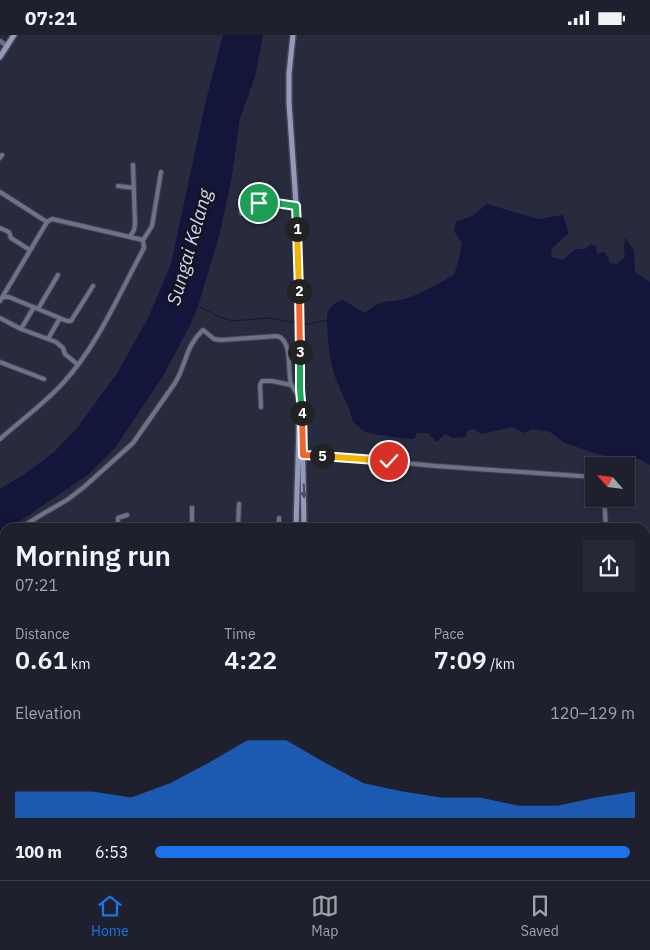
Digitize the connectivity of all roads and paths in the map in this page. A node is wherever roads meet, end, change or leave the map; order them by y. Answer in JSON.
{"nodes":[{"id":1,"x":14,"y":35,"type":"edge"},
{"id":2,"x":293,"y":35,"type":"edge"},
{"id":3,"x":3,"y":43,"type":"edge"},
{"id":4,"x":0,"y":57,"type":"edge"},
{"id":5,"x":133,"y":165,"type":"dead end"},
{"id":6,"x":161,"y":172,"type":"dead end"},
{"id":7,"x":118,"y":186,"type":"dead end"},
{"id":8,"x":134,"y":188,"type":"junction"},
{"id":9,"x":0,"y":191,"type":"edge"},
{"id":10,"x":296,"y":206,"type":"junction"},
{"id":11,"x":241,"y":213,"type":"dead end"},
{"id":12,"x":47,"y":222,"type":"junction"},
{"id":13,"x":0,"y":228,"type":"edge"},
{"id":14,"x":130,"y":237,"type":"junction"},
{"id":15,"x":143,"y":240,"type":"junction"},
{"id":16,"x":30,"y":250,"type":"junction"},
{"id":17,"x":58,"y":275,"type":"dead end"},
{"id":18,"x":93,"y":286,"type":"dead end"},
{"id":19,"x":1,"y":299,"type":"edge"},
{"id":20,"x":36,"y":308,"type":"junction"},
{"id":21,"x":0,"y":318,"type":"edge"},
{"id":22,"x":60,"y":318,"type":"junction"},
{"id":23,"x":21,"y":329,"type":"junction"},
{"id":24,"x":48,"y":339,"type":"junction"},
{"id":25,"x":0,"y":362,"type":"edge"},
{"id":26,"x":77,"y":364,"type":"junction"},
{"id":27,"x":44,"y":379,"type":"dead end"},
{"id":28,"x":291,"y":385,"type":"junction"},
{"id":29,"x":300,"y":389,"type":"junction"},
{"id":30,"x":299,"y":398,"type":"junction"},
{"id":31,"x":261,"y":407,"type":"dead end"},
{"id":32,"x":0,"y":439,"type":"edge"},
{"id":33,"x":301,"y":455,"type":"junction"},
{"id":34,"x":585,"y":476,"type":"edge"},
{"id":35,"x":238,"y":503,"type":"dead end"},
{"id":36,"x":605,"y":507,"type":"edge"},
{"id":37,"x":192,"y":508,"type":"dead end"},
{"id":38,"x":127,"y":515,"type":"dead end"},
{"id":39,"x":279,"y":518,"type":"dead end"},
{"id":40,"x":28,"y":523,"type":"edge"},
{"id":41,"x":118,"y":523,"type":"edge"},
{"id":42,"x":192,"y":523,"type":"edge"},
{"id":43,"x":238,"y":523,"type":"edge"},
{"id":44,"x":279,"y":523,"type":"edge"},
{"id":45,"x":296,"y":523,"type":"edge"},
{"id":46,"x":304,"y":523,"type":"edge"},
{"id":47,"x":606,"y":523,"type":"edge"}],
"edges":[{"from":1,"to":3,"type":"street"},
{"from":2,"to":10,"type":"street"},
{"from":3,"to":4,"type":"street"},
{"from":5,"to":8,"type":"street"},
{"from":6,"to":15,"type":"street"},
{"from":7,"to":8,"type":"street"},
{"from":8,"to":14,"type":"street"},
{"from":9,"to":12,"type":"street"},
{"from":10,"to":11,"type":"street"},
{"from":10,"to":29,"type":"street"},
{"from":12,"to":14,"type":"street"},
{"from":12,"to":16,"type":"street"},
{"from":13,"to":16,"type":"street"},
{"from":14,"to":15,"type":"street"},
{"from":15,"to":26,"type":"street"},
{"from":16,"to":19,"type":"street"},
{"from":17,"to":20,"type":"street"},
{"from":18,"to":22,"type":"street"},
{"from":19,"to":20,"type":"street"},
{"from":20,"to":22,"type":"street"},
{"from":20,"to":23,"type":"street"},
{"from":21,"to":23,"type":"street"},
{"from":22,"to":24,"type":"street"},
{"from":23,"to":24,"type":"street"},
{"from":24,"to":26,"type":"street"},
{"from":25,"to":27,"type":"street"},
{"from":26,"to":32,"type":"street"},
{"from":28,"to":30,"type":"street"},
{"from":28,"to":31,"type":"street"},
{"from":28,"to":40,"type":"street"},
{"from":29,"to":30,"type":"street"},
{"from":29,"to":33,"type":"street"},
{"from":30,"to":33,"type":"street"},
{"from":33,"to":34,"type":"street"},
{"from":33,"to":45,"type":"street"},
{"from":33,"to":46,"type":"street","one_way":true},
{"from":35,"to":43,"type":"street"},
{"from":36,"to":47,"type":"street"},
{"from":37,"to":42,"type":"street"},
{"from":38,"to":41,"type":"street"},
{"from":39,"to":44,"type":"street"}]}
